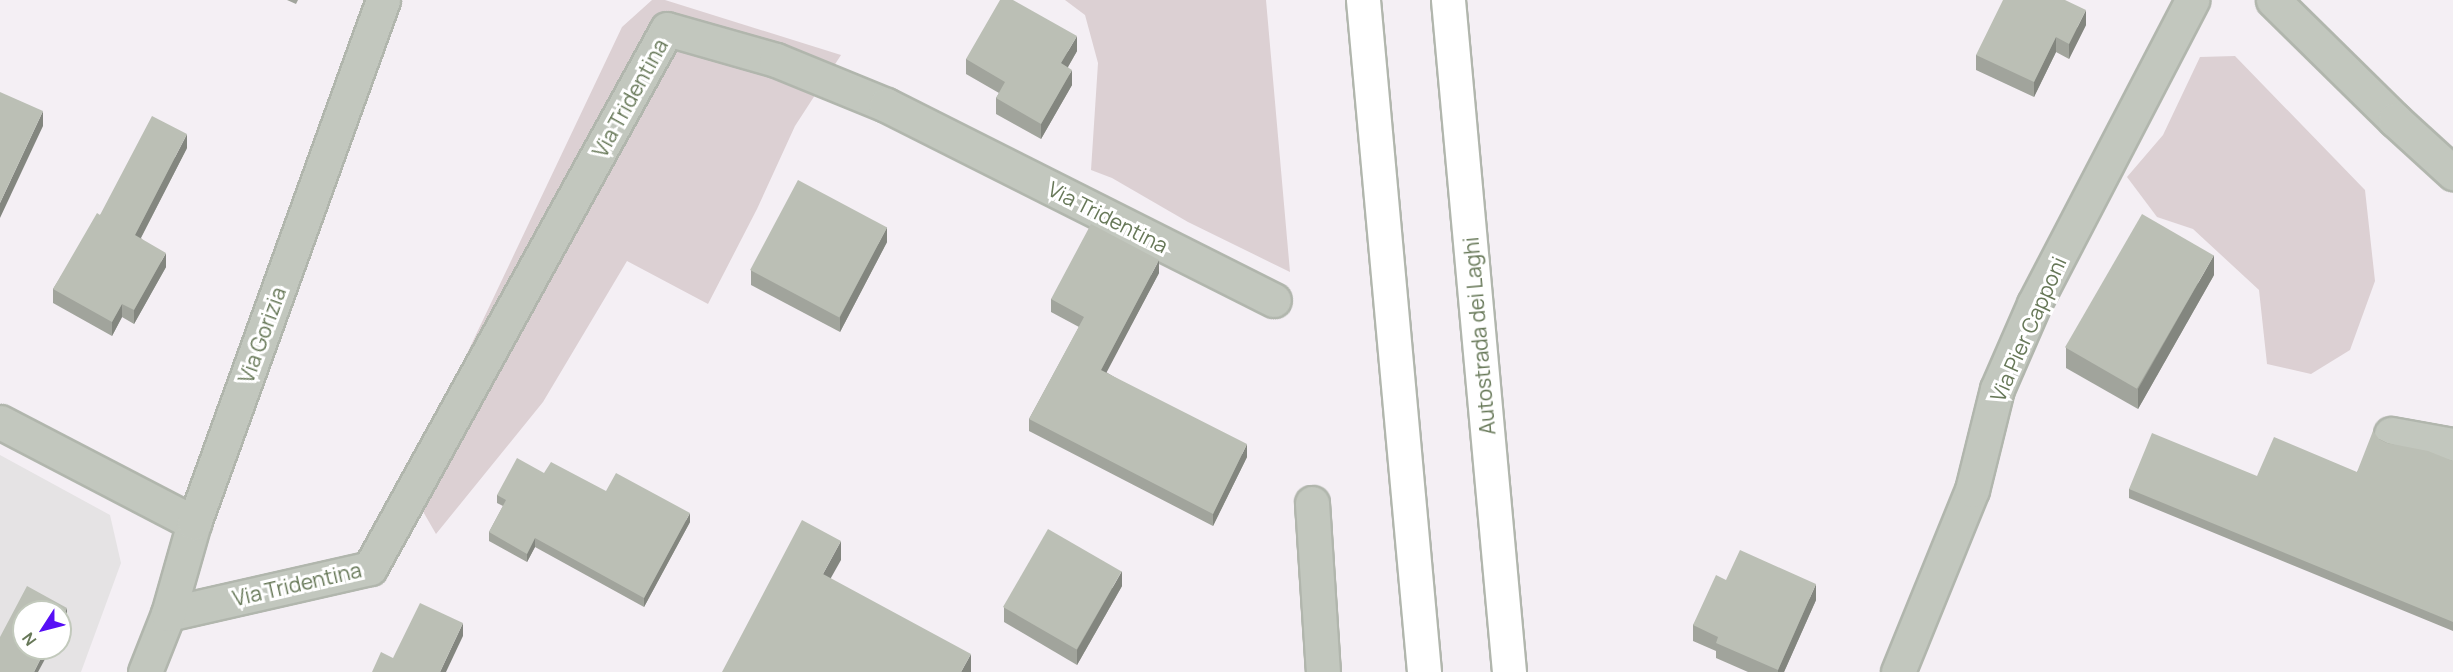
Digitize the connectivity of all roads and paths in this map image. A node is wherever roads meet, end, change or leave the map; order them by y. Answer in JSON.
{"nodes":[{"id":1,"x":383,"y":0,"type":"edge"},
{"id":2,"x":1363,"y":0,"type":"edge"},
{"id":3,"x":1448,"y":0,"type":"edge"},
{"id":4,"x":2192,"y":0,"type":"edge"},
{"id":5,"x":2273,"y":0,"type":"edge"},
{"id":6,"x":2453,"y":173,"type":"edge"},
{"id":7,"x":1274,"y":300,"type":"dead end"},
{"id":8,"x":0,"y":422,"type":"edge"},
{"id":9,"x":2391,"y":434,"type":"dead end"},
{"id":10,"x":2453,"y":446,"type":"edge"},
{"id":11,"x":1312,"y":503,"type":"dead end"},
{"id":12,"x":194,"y":523,"type":"junction"},
{"id":13,"x":168,"y":614,"type":"junction"},
{"id":14,"x":145,"y":672,"type":"edge"},
{"id":15,"x":1323,"y":672,"type":"edge"},
{"id":16,"x":1424,"y":672,"type":"edge"},
{"id":17,"x":1509,"y":672,"type":"edge"},
{"id":18,"x":1898,"y":672,"type":"edge"}],
"edges":[{"from":1,"to":12,"type":"street","name":"Via Gorizia"},
{"from":2,"to":16,"type":"highway"},
{"from":3,"to":17,"type":"highway","name":"Autostrada dei Laghi"},
{"from":4,"to":18,"type":"street","name":"Via Pier Capponi"},
{"from":5,"to":6,"type":"street"},
{"from":7,"to":13,"type":"street","name":"Via Tridentina"},
{"from":8,"to":12,"type":"street"},
{"from":9,"to":10,"type":"street"},
{"from":11,"to":15,"type":"street"},
{"from":12,"to":13,"type":"street","name":"Via Gorizia"},
{"from":13,"to":14,"type":"street","name":"Via Gorizia"}]}
